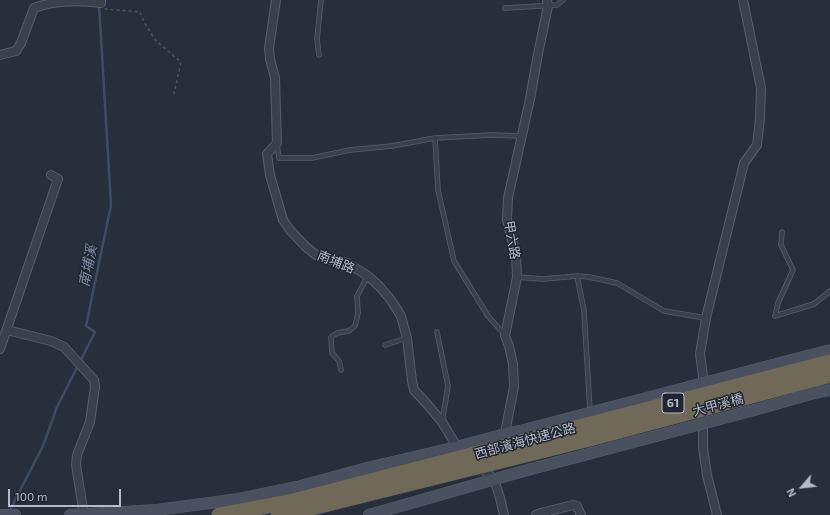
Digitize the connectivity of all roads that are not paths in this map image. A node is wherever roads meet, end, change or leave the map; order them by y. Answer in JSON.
{"nodes":[{"id":1,"x":276,"y":0,"type":"edge"},
{"id":2,"x":321,"y":0,"type":"edge"},
{"id":3,"x":563,"y":0,"type":"edge"},
{"id":4,"x":743,"y":0,"type":"edge"},
{"id":5,"x":101,"y":1,"type":"edge"},
{"id":6,"x":547,"y":3,"type":"edge"},
{"id":7,"x":505,"y":8,"type":"dead end"},
{"id":8,"x":0,"y":55,"type":"edge"},
{"id":9,"x":319,"y":55,"type":"dead end"},
{"id":10,"x":522,"y":136,"type":"junction"},
{"id":11,"x":435,"y":138,"type":"junction"},
{"id":12,"x":277,"y":144,"type":"junction"},
{"id":13,"x":51,"y":175,"type":"dead end"},
{"id":14,"x":782,"y":232,"type":"dead end"},
{"id":15,"x":368,"y":276,"type":"junction"},
{"id":16,"x":577,"y":276,"type":"junction"},
{"id":17,"x":518,"y":277,"type":"junction"},
{"id":18,"x":830,"y":291,"type":"edge"},
{"id":19,"x":706,"y":318,"type":"junction"},
{"id":20,"x":7,"y":330,"type":"junction"},
{"id":21,"x":437,"y":332,"type":"dead end"},
{"id":22,"x":506,"y":336,"type":"junction"},
{"id":23,"x":407,"y":338,"type":"junction"},
{"id":24,"x":385,"y":345,"type":"dead end"},
{"id":25,"x":0,"y":349,"type":"edge"},
{"id":26,"x":830,"y":350,"type":"edge"},
{"id":27,"x":830,"y":362,"type":"edge"},
{"id":28,"x":341,"y":370,"type":"dead end"},
{"id":29,"x":830,"y":375,"type":"edge"},
{"id":30,"x":830,"y":390,"type":"edge"},
{"id":31,"x":590,"y":412,"type":"junction"},
{"id":32,"x":442,"y":422,"type":"junction"},
{"id":33,"x":505,"y":434,"type":"junction"},
{"id":34,"x":457,"y":447,"type":"junction"},
{"id":35,"x":494,"y":479,"type":"junction"},
{"id":36,"x":0,"y":514,"type":"edge"},
{"id":37,"x":539,"y":514,"type":"edge"},
{"id":38,"x":15,"y":515,"type":"edge"},
{"id":39,"x":70,"y":515,"type":"edge"},
{"id":40,"x":84,"y":515,"type":"edge"},
{"id":41,"x":219,"y":515,"type":"edge"},
{"id":42,"x":278,"y":515,"type":"edge"},
{"id":43,"x":369,"y":515,"type":"edge"},
{"id":44,"x":504,"y":515,"type":"edge"},
{"id":45,"x":581,"y":515,"type":"edge"},
{"id":46,"x":717,"y":515,"type":"edge"}],
"edges":[{"from":1,"to":12,"type":"street"},
{"from":2,"to":9,"type":"lane"},
{"from":3,"to":6,"type":"lane"},
{"from":4,"to":19,"type":"street"},
{"from":5,"to":8,"type":"street"},
{"from":6,"to":7,"type":"lane"},
{"from":6,"to":10,"type":"street","name":"甲六路"},
{"from":10,"to":11,"type":"lane"},
{"from":10,"to":17,"type":"street","name":"甲六路"},
{"from":11,"to":12,"type":"lane"},
{"from":11,"to":22,"type":"lane"},
{"from":12,"to":15,"type":"street","name":"南埔路"},
{"from":13,"to":20,"type":"street"},
{"from":14,"to":18,"type":"lane"},
{"from":15,"to":23,"type":"street","name":"南埔路"},
{"from":15,"to":28,"type":"lane"},
{"from":16,"to":17,"type":"lane"},
{"from":16,"to":19,"type":"lane"},
{"from":16,"to":31,"type":"lane"},
{"from":17,"to":22,"type":"street","name":"甲六路"},
{"from":19,"to":46,"type":"street"},
{"from":20,"to":25,"type":"street"},
{"from":20,"to":40,"type":"street"},
{"from":21,"to":32,"type":"lane"},
{"from":22,"to":33,"type":"street","name":"甲六路"},
{"from":23,"to":24,"type":"lane"},
{"from":23,"to":32,"type":"street","name":"南埔路"},
{"from":26,"to":31,"type":"street","name":"大甲溪橋","bridge":true},
{"from":27,"to":41,"type":"highway","name":"西部濱海快速公路","number":"61","bridge":true},
{"from":29,"to":42,"type":"highway","name":"西部濱海快速公路","number":"61","bridge":true},
{"from":30,"to":35,"type":"street","name":"大甲溪橋","bridge":true},
{"from":31,"to":33,"type":"street","name":"大甲溪橋","bridge":true},
{"from":32,"to":34,"type":"street","name":"南埔路"},
{"from":33,"to":34,"type":"street","name":"大甲溪橋"},
{"from":33,"to":35,"type":"street","name":"甲六路"},
{"from":34,"to":35,"type":"street","name":"南埔路"},
{"from":34,"to":40,"type":"street","name":"大甲溪橋"},
{"from":35,"to":43,"type":"street","name":"大甲溪橋"},
{"from":35,"to":44,"type":"street"},
{"from":36,"to":38,"type":"street"},
{"from":37,"to":45,"type":"street"},
{"from":39,"to":40,"type":"street","name":"大甲溪橋"}]}
